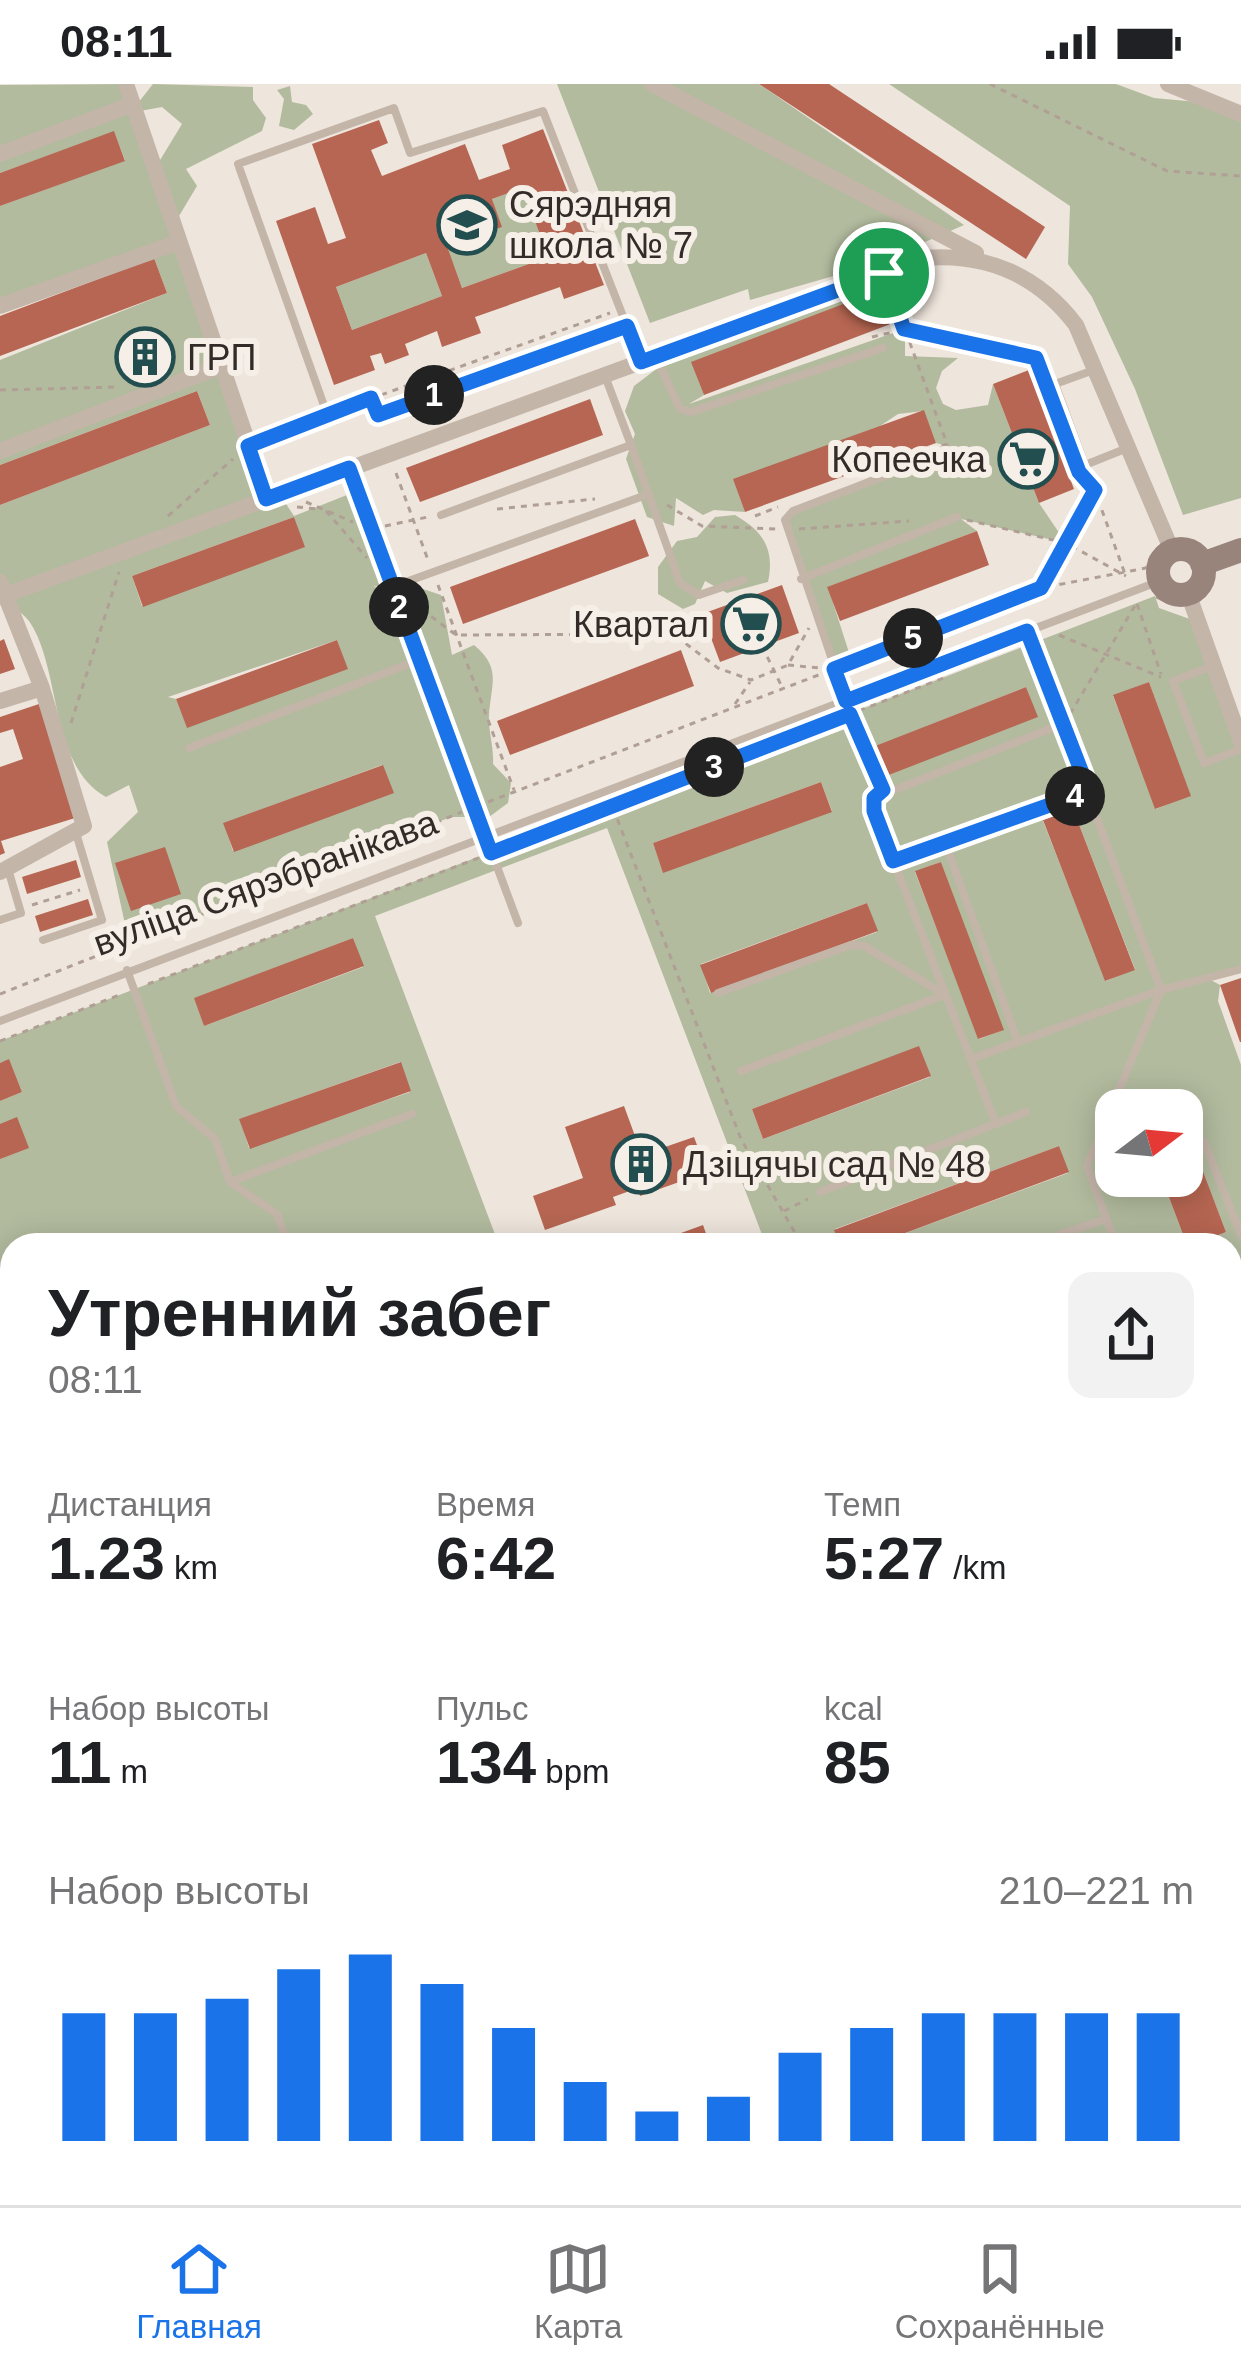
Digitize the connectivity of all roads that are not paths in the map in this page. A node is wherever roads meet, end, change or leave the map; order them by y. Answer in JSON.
{"nodes":[{"id":1,"x":126,"y":84,"type":"edge"},
{"id":2,"x":652,"y":84,"type":"edge"},
{"id":3,"x":1168,"y":84,"type":"edge"},
{"id":4,"x":133,"y":104,"type":"junction"},
{"id":5,"x":1241,"y":114,"type":"edge"},
{"id":6,"x":0,"y":154,"type":"edge"},
{"id":7,"x":176,"y":243,"type":"junction"},
{"id":8,"x":1025,"y":278,"type":"junction"},
{"id":9,"x":0,"y":306,"type":"edge"},
{"id":10,"x":883,"y":348,"type":"dead end"},
{"id":11,"x":648,"y":359,"type":"junction"},
{"id":12,"x":219,"y":368,"type":"junction"},
{"id":13,"x":1097,"y":369,"type":"junction"},
{"id":14,"x":604,"y":375,"type":"junction"},
{"id":15,"x":327,"y":414,"type":"road end"},
{"id":16,"x":631,"y":445,"type":"junction"},
{"id":17,"x":1127,"y":448,"type":"junction"},
{"id":18,"x":0,"y":452,"type":"edge"},
{"id":19,"x":929,"y":455,"type":"road end"},
{"id":20,"x":349,"y":468,"type":"junction"},
{"id":21,"x":649,"y":494,"type":"junction"},
{"id":22,"x":266,"y":499,"type":"junction"},
{"id":23,"x":441,"y":514,"type":"dead end"},
{"id":24,"x":957,"y":518,"type":"road end"},
{"id":25,"x":1171,"y":546,"type":"junction"},
{"id":26,"x":1241,"y":550,"type":"edge"},
{"id":27,"x":1202,"y":563,"type":"junction"},
{"id":28,"x":801,"y":579,"type":"junction"},
{"id":29,"x":743,"y":580,"type":"dead end"},
{"id":30,"x":1160,"y":580,"type":"junction"},
{"id":31,"x":392,"y":587,"type":"junction"},
{"id":32,"x":2,"y":592,"type":"edge"},
{"id":33,"x":1188,"y":593,"type":"junction"},
{"id":34,"x":1027,"y":631,"type":"junction"},
{"id":35,"x":418,"y":660,"type":"junction"},
{"id":36,"x":1214,"y":665,"type":"junction"},
{"id":37,"x":42,"y":688,"type":"junction"},
{"id":38,"x":0,"y":701,"type":"edge"},
{"id":39,"x":846,"y":701,"type":"junction"},
{"id":40,"x":1065,"y":723,"type":"junction"},
{"id":41,"x":1241,"y":745,"type":"edge"},
{"id":42,"x":189,"y":748,"type":"dead end"},
{"id":43,"x":1089,"y":791,"type":"junction"},
{"id":44,"x":76,"y":832,"type":"junction"},
{"id":45,"x":486,"y":838,"type":"junction"},
{"id":46,"x":945,"y":843,"type":"junction"},
{"id":47,"x":893,"y":861,"type":"junction"},
{"id":48,"x":4,"y":870,"type":"edge"},
{"id":49,"x":0,"y":920,"type":"edge"},
{"id":50,"x":518,"y":923,"type":"dead end"},
{"id":51,"x":44,"y":940,"type":"dead end"},
{"id":52,"x":1241,"y":969,"type":"edge"},
{"id":53,"x":127,"y":970,"type":"junction"},
{"id":54,"x":1161,"y":990,"type":"junction"},
{"id":55,"x":718,"y":993,"type":"dead end"},
{"id":56,"x":946,"y":995,"type":"junction"},
{"id":57,"x":0,"y":1021,"type":"edge"},
{"id":58,"x":1018,"y":1042,"type":"junction"},
{"id":59,"x":971,"y":1059,"type":"junction"},
{"id":60,"x":741,"y":1072,"type":"dead end"},
{"id":61,"x":1026,"y":1112,"type":"dead end"},
{"id":62,"x":412,"y":1114,"type":"dead end"},
{"id":63,"x":996,"y":1124,"type":"junction"},
{"id":64,"x":1204,"y":1142,"type":"dead end"},
{"id":65,"x":230,"y":1182,"type":"junction"},
{"id":66,"x":820,"y":1192,"type":"road end"},
{"id":67,"x":1106,"y":1219,"type":"junction"},
{"id":68,"x":284,"y":1233,"type":"edge"},
{"id":69,"x":1065,"y":1233,"type":"edge"},
{"id":70,"x":1111,"y":1233,"type":"edge"},
{"id":71,"x":1240,"y":1233,"type":"edge"}],
"edges":[{"from":1,"to":4,"type":"street"},
{"from":2,"to":8,"type":"street"},
{"from":3,"to":5,"type":"street"},
{"from":4,"to":6,"type":"street"},
{"from":4,"to":7,"type":"street"},
{"from":7,"to":9,"type":"street"},
{"from":7,"to":12,"type":"street"},
{"from":8,"to":11,"type":"street"},
{"from":8,"to":13,"type":"street"},
{"from":10,"to":11,"type":"lane"},
{"from":11,"to":14,"type":"street"},
{"from":11,"to":15,"type":"lane"},
{"from":12,"to":18,"type":"street"},
{"from":12,"to":22,"type":"street"},
{"from":13,"to":17,"type":"street"},
{"from":13,"to":17,"type":"lane"},
{"from":14,"to":16,"type":"lane"},
{"from":14,"to":20,"type":"street"},
{"from":16,"to":21,"type":"lane"},
{"from":16,"to":23,"type":"lane"},
{"from":17,"to":25,"type":"street"},
{"from":19,"to":28,"type":"lane"},
{"from":20,"to":22,"type":"street"},
{"from":20,"to":31,"type":"lane"},
{"from":21,"to":29,"type":"lane"},
{"from":21,"to":31,"type":"lane"},
{"from":22,"to":32,"type":"street"},
{"from":24,"to":28,"type":"lane"},
{"from":25,"to":27,"type":"street"},
{"from":25,"to":30,"type":"street"},
{"from":26,"to":27,"type":"street"},
{"from":27,"to":33,"type":"street"},
{"from":28,"to":39,"type":"lane"},
{"from":30,"to":33,"type":"street"},
{"from":30,"to":34,"type":"lane","name":"вуліца Сярэбранікава"},
{"from":31,"to":35,"type":"lane"},
{"from":32,"to":37,"type":"street"},
{"from":33,"to":36,"type":"street"},
{"from":34,"to":39,"type":"lane","name":"вуліца Сярэбранікава"},
{"from":34,"to":40,"type":"lane"},
{"from":35,"to":42,"type":"lane"},
{"from":35,"to":45,"type":"lane"},
{"from":36,"to":41,"type":"street"},
{"from":36,"to":41,"type":"lane"},
{"from":37,"to":38,"type":"street"},
{"from":37,"to":44,"type":"street"},
{"from":39,"to":45,"type":"lane","name":"вуліца Сярэбранікава"},
{"from":40,"to":43,"type":"lane"},
{"from":40,"to":47,"type":"lane"},
{"from":43,"to":46,"type":"lane"},
{"from":43,"to":54,"type":"lane"},
{"from":44,"to":48,"type":"street"},
{"from":44,"to":51,"type":"lane"},
{"from":45,"to":50,"type":"lane"},
{"from":45,"to":53,"type":"lane","name":"вуліца Сярэбранікава"},
{"from":46,"to":47,"type":"lane"},
{"from":46,"to":58,"type":"lane"},
{"from":47,"to":56,"type":"lane"},
{"from":48,"to":49,"type":"lane"},
{"from":52,"to":54,"type":"lane"},
{"from":53,"to":57,"type":"lane","name":"вуліца Сярэбранікава"},
{"from":53,"to":65,"type":"lane"},
{"from":54,"to":58,"type":"lane"},
{"from":54,"to":67,"type":"lane"},
{"from":55,"to":56,"type":"lane"},
{"from":56,"to":59,"type":"lane"},
{"from":56,"to":60,"type":"lane"},
{"from":58,"to":59,"type":"lane"},
{"from":59,"to":63,"type":"lane"},
{"from":61,"to":63,"type":"lane"},
{"from":62,"to":65,"type":"lane"},
{"from":63,"to":66,"type":"lane"},
{"from":64,"to":71,"type":"lane"},
{"from":65,"to":68,"type":"lane"},
{"from":67,"to":69,"type":"lane"},
{"from":67,"to":70,"type":"lane"}]}
